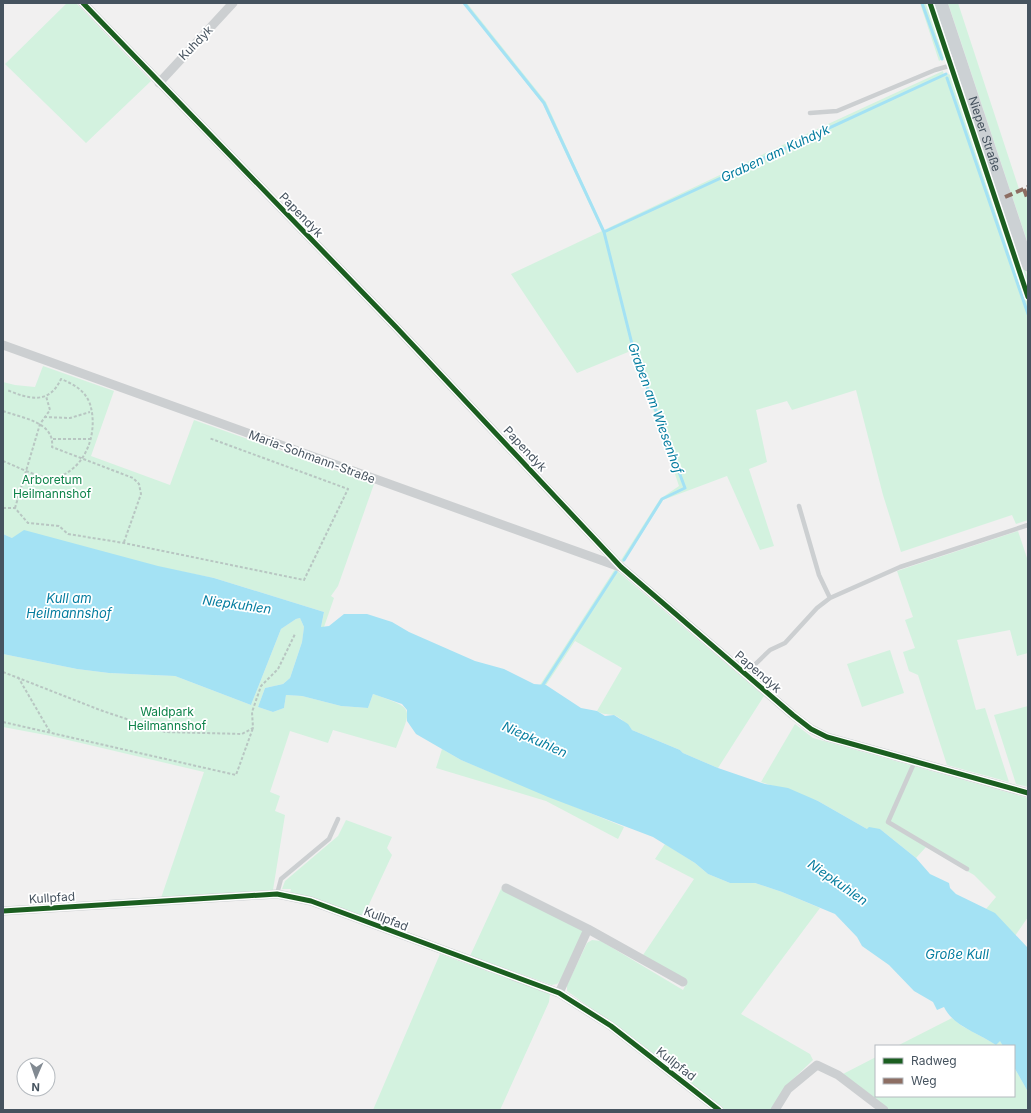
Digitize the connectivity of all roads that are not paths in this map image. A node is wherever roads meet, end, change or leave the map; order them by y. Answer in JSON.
{"nodes":[{"id":1,"x":83,"y":3,"type":"edge"},
{"id":2,"x":234,"y":3,"type":"edge"},
{"id":3,"x":941,"y":3,"type":"edge"},
{"id":4,"x":960,"y":62,"type":"junction"},
{"id":5,"x":159,"y":83,"type":"junction"},
{"id":6,"x":810,"y":113,"type":"dead end"},
{"id":7,"x":1028,"y":265,"type":"edge"},
{"id":8,"x":3,"y":345,"type":"edge"},
{"id":9,"x":799,"y":506,"type":"dead end"},
{"id":10,"x":1028,"y":525,"type":"edge"},
{"id":11,"x":621,"y":567,"type":"junction"},
{"id":12,"x":830,"y":598,"type":"junction"},
{"id":13,"x":745,"y":674,"type":"junction"},
{"id":14,"x":915,"y":761,"type":"junction"},
{"id":15,"x":1028,"y":793,"type":"edge"},
{"id":16,"x":338,"y":819,"type":"dead end"},
{"id":17,"x":967,"y":869,"type":"dead end"},
{"id":18,"x":506,"y":888,"type":"dead end"},
{"id":19,"x":277,"y":894,"type":"junction"},
{"id":20,"x":3,"y":911,"type":"edge"},
{"id":21,"x":588,"y":929,"type":"junction"},
{"id":22,"x":683,"y":982,"type":"dead end"},
{"id":23,"x":559,"y":993,"type":"junction"},
{"id":24,"x":719,"y":1110,"type":"edge"},
{"id":25,"x":776,"y":1110,"type":"edge"},
{"id":26,"x":884,"y":1110,"type":"edge"}],
"edges":[{"from":1,"to":5,"type":"street","name":"Papendyk"},
{"from":2,"to":5,"type":"street","name":"Kuhdyk"},
{"from":3,"to":4,"type":"main road","name":"Nieper Straße"},
{"from":4,"to":6,"type":"lane"},
{"from":4,"to":7,"type":"main road","name":"Nieper Straße"},
{"from":5,"to":11,"type":"street","name":"Papendyk"},
{"from":8,"to":11,"type":"street","name":"Maria-Sohmann-Straße"},
{"from":9,"to":12,"type":"lane"},
{"from":10,"to":12,"type":"lane"},
{"from":11,"to":13,"type":"street","name":"Papendyk"},
{"from":12,"to":13,"type":"lane"},
{"from":13,"to":14,"type":"street","name":"Papendyk"},
{"from":14,"to":15,"type":"street","name":"Papendyk"},
{"from":14,"to":17,"type":"lane"},
{"from":16,"to":19,"type":"lane"},
{"from":18,"to":21,"type":"street"},
{"from":19,"to":20,"type":"street","name":"Kullpfad"},
{"from":19,"to":23,"type":"street","name":"Kullpfad"},
{"from":21,"to":22,"type":"street"},
{"from":21,"to":23,"type":"street"},
{"from":23,"to":24,"type":"street","name":"Kullpfad"},
{"from":25,"to":26,"type":"street"}]}
